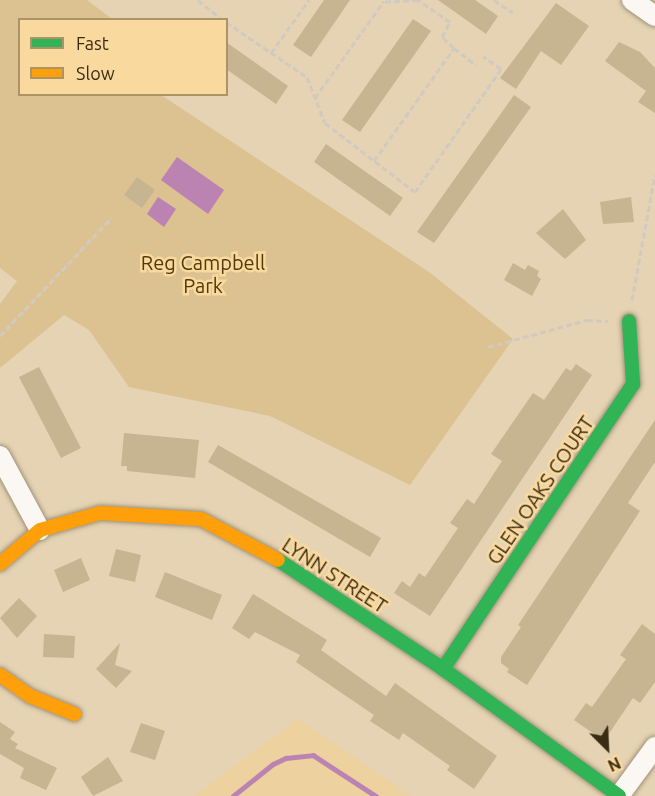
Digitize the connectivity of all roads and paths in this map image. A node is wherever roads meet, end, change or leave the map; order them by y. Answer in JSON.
{"nodes":[{"id":1,"x":198,"y":0,"type":"edge"},
{"id":2,"x":309,"y":0,"type":"edge"},
{"id":3,"x":418,"y":0,"type":"edge"},
{"id":4,"x":494,"y":0,"type":"edge"},
{"id":5,"x":632,"y":0,"type":"edge"},
{"id":6,"x":385,"y":1,"type":"edge"},
{"id":7,"x":513,"y":13,"type":"dead end"},
{"id":8,"x":655,"y":16,"type":"edge"},
{"id":9,"x":220,"y":18,"type":"edge"},
{"id":10,"x":228,"y":23,"type":"edge"},
{"id":11,"x":454,"y":48,"type":"junction"},
{"id":12,"x":271,"y":53,"type":"junction"},
{"id":13,"x":483,"y":56,"type":"dead end"},
{"id":14,"x":476,"y":65,"type":"dead end"},
{"id":15,"x":315,"y":98,"type":"junction"},
{"id":16,"x":374,"y":160,"type":"junction"},
{"id":17,"x":655,"y":175,"type":"edge"},
{"id":18,"x":112,"y":217,"type":"dead end"},
{"id":19,"x":629,"y":321,"type":"junction"},
{"id":20,"x":0,"y":336,"type":"edge"},
{"id":21,"x":488,"y":347,"type":"dead end"},
{"id":22,"x":0,"y":456,"type":"edge"},
{"id":23,"x":40,"y":530,"type":"junction"},
{"id":24,"x":0,"y":564,"type":"edge"},
{"id":25,"x":443,"y":669,"type":"junction"},
{"id":26,"x":0,"y":675,"type":"edge"},
{"id":27,"x":74,"y":714,"type":"dead end"},
{"id":28,"x":655,"y":747,"type":"edge"},
{"id":29,"x":619,"y":796,"type":"edge"}],
"edges":[{"from":1,"to":9,"type":"path"},
{"from":2,"to":12,"type":"path"},
{"from":3,"to":6,"type":"path"},
{"from":3,"to":11,"type":"path"},
{"from":4,"to":7,"type":"path"},
{"from":5,"to":8,"type":"street"},
{"from":6,"to":15,"type":"path"},
{"from":10,"to":12,"type":"path"},
{"from":11,"to":14,"type":"path"},
{"from":11,"to":16,"type":"path"},
{"from":12,"to":15,"type":"path"},
{"from":13,"to":16,"type":"path"},
{"from":15,"to":16,"type":"path"},
{"from":17,"to":19,"type":"path"},
{"from":18,"to":20,"type":"path"},
{"from":19,"to":21,"type":"path"},
{"from":19,"to":25,"type":"street","name":"GLEN OAKS COURT"},
{"from":22,"to":23,"type":"street"},
{"from":23,"to":24,"type":"street","name":"LYNN STREET"},
{"from":23,"to":25,"type":"street","name":"LYNN STREET"},
{"from":25,"to":29,"type":"street","name":"LYNN STREET"},
{"from":26,"to":27,"type":"street"},
{"from":28,"to":29,"type":"street"}]}
